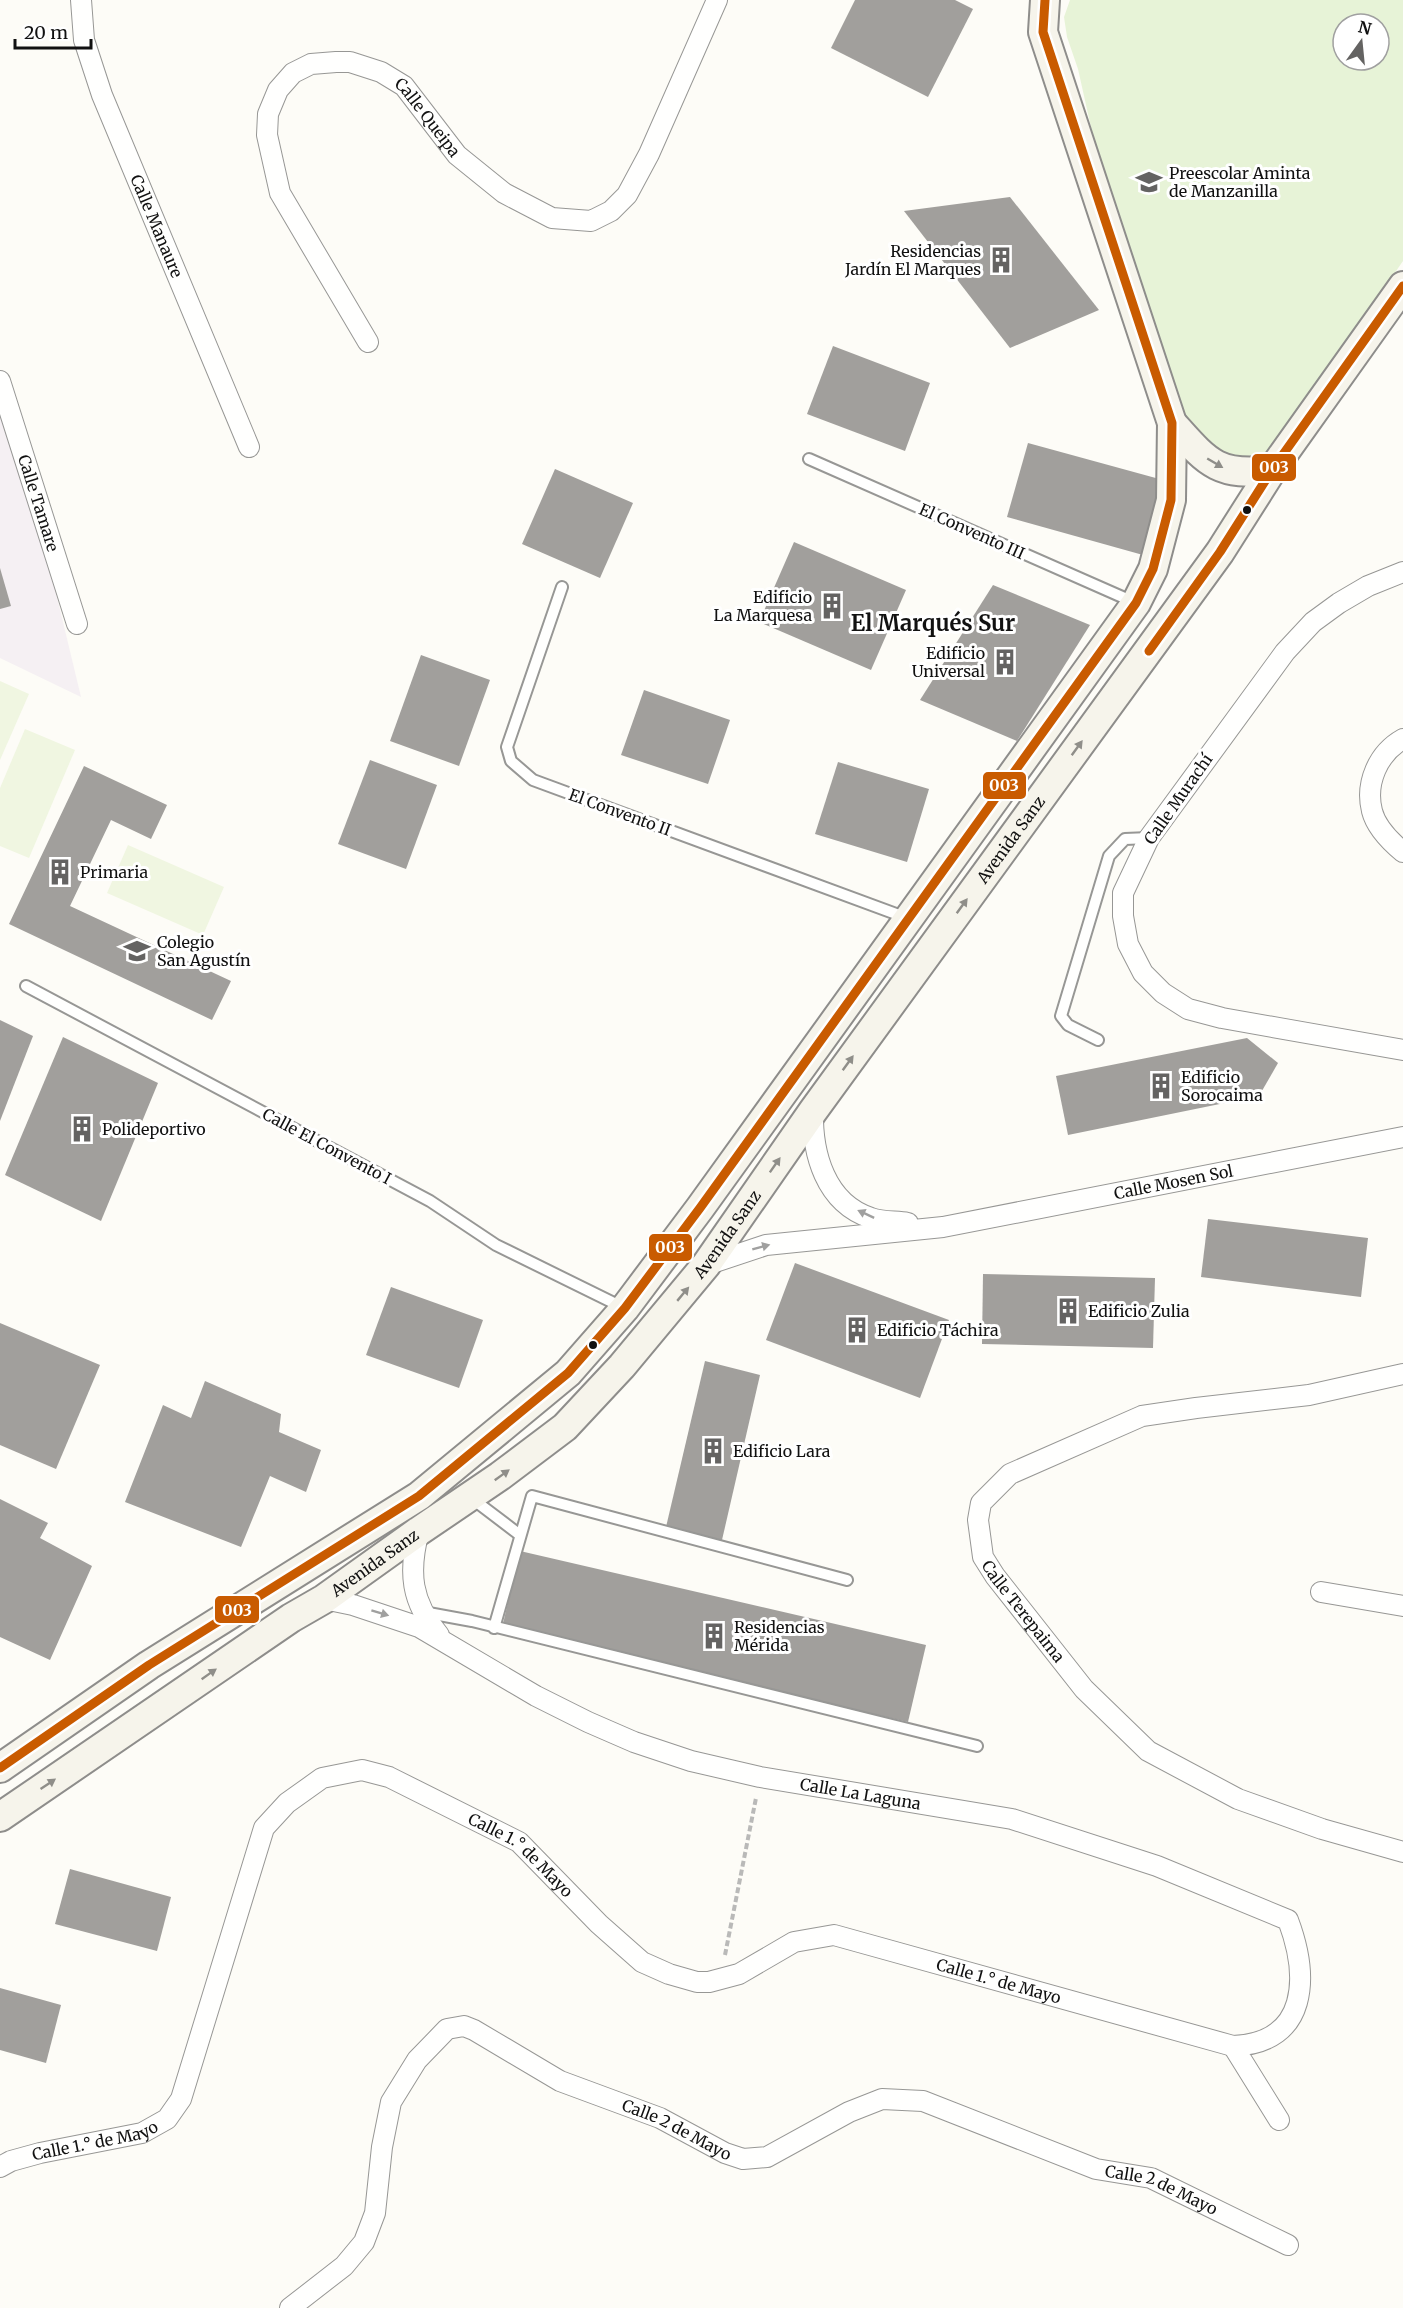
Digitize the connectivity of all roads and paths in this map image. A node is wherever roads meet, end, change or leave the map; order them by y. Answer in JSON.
{"nodes":[{"id":1,"x":81,"y":0,"type":"edge"},
{"id":2,"x":717,"y":0,"type":"edge"},
{"id":3,"x":1033,"y":0,"type":"edge"},
{"id":4,"x":1045,"y":0,"type":"edge"},
{"id":5,"x":1043,"y":32,"type":"junction"},
{"id":6,"x":1403,"y":286,"type":"edge"},
{"id":7,"x":368,"y":342,"type":"dead end"},
{"id":8,"x":0,"y":381,"type":"edge"},
{"id":9,"x":1172,"y":423,"type":"junction"},
{"id":10,"x":249,"y":447,"type":"dead end"},
{"id":11,"x":809,"y":459,"type":"dead end"},
{"id":12,"x":1272,"y":470,"type":"junction"},
{"id":13,"x":1403,"y":572,"type":"edge"},
{"id":14,"x":562,"y":587,"type":"dead end"},
{"id":15,"x":1136,"y":603,"type":"junction"},
{"id":16,"x":77,"y":624,"type":"dead end"},
{"id":17,"x":1403,"y":739,"type":"edge"},
{"id":18,"x":1149,"y":838,"type":"junction"},
{"id":19,"x":1403,"y":852,"type":"edge"},
{"id":20,"x":907,"y":918,"type":"junction"},
{"id":21,"x":26,"y":986,"type":"dead end"},
{"id":22,"x":1098,"y":1040,"type":"dead end"},
{"id":23,"x":1403,"y":1050,"type":"edge"},
{"id":24,"x":813,"y":1111,"type":"junction"},
{"id":25,"x":1403,"y":1137,"type":"edge"},
{"id":26,"x":944,"y":1227,"type":"junction"},
{"id":27,"x":706,"y":1265,"type":"junction"},
{"id":28,"x":626,"y":1308,"type":"junction"},
{"id":29,"x":1403,"y":1374,"type":"edge"},
{"id":30,"x":470,"y":1497,"type":"junction"},
{"id":31,"x":419,"y":1531,"type":"junction"},
{"id":32,"x":520,"y":1536,"type":"junction"},
{"id":33,"x":847,"y":1580,"type":"dead end"},
{"id":34,"x":1321,"y":1592,"type":"dead end"},
{"id":35,"x":324,"y":1599,"type":"junction"},
{"id":36,"x":1403,"y":1606,"type":"edge"},
{"id":37,"x":423,"y":1612,"type":"junction"},
{"id":38,"x":494,"y":1628,"type":"junction"},
{"id":39,"x":445,"y":1642,"type":"junction"},
{"id":40,"x":977,"y":1746,"type":"dead end"},
{"id":41,"x":0,"y":1768,"type":"edge"},
{"id":42,"x":760,"y":1777,"type":"junction"},
{"id":43,"x":0,"y":1817,"type":"edge"},
{"id":44,"x":1403,"y":1852,"type":"edge"},
{"id":45,"x":720,"y":1979,"type":"junction"},
{"id":46,"x":1233,"y":2046,"type":"junction"},
{"id":47,"x":1279,"y":2120,"type":"dead end"},
{"id":48,"x":0,"y":2167,"type":"edge"},
{"id":49,"x":1288,"y":2245,"type":"dead end"},
{"id":50,"x":290,"y":2308,"type":"edge"}],
"edges":[{"from":1,"to":10,"type":"street","name":"Calle Manaure"},
{"from":2,"to":7,"type":"street","name":"Calle Queipa"},
{"from":3,"to":5,"type":"street"},
{"from":4,"to":5,"type":"street","name":"Avenida Sanz"},
{"from":5,"to":9,"type":"street","name":"Avenida Sanz"},
{"from":6,"to":12,"type":"street","name":"Avenida Sanz"},
{"from":8,"to":16,"type":"street","name":"Calle Tamare"},
{"from":9,"to":12,"type":"street","name":"Avenida Sanz","one_way":true},
{"from":9,"to":15,"type":"street","name":"Avenida Sanz"},
{"from":11,"to":15,"type":"lane","name":"El Convento III"},
{"from":24,"to":12,"type":"street","name":"Avenida Sanz","one_way":true},
{"from":13,"to":18,"type":"street","name":"Calle Murachí"},
{"from":14,"to":20,"type":"lane","name":"El Convento II"},
{"from":15,"to":20,"type":"street","name":"Avenida Sanz"},
{"from":17,"to":19,"type":"street"},
{"from":18,"to":22,"type":"lane"},
{"from":18,"to":23,"type":"street","name":"Calle Murachí"},
{"from":20,"to":28,"type":"street","name":"Avenida Sanz"},
{"from":21,"to":28,"type":"lane","name":"Calle El Convento I"},
{"from":26,"to":24,"type":"street","name":"Calle Mosen Sol","one_way":true},
{"from":27,"to":24,"type":"street","name":"Avenida Sanz","one_way":true},
{"from":25,"to":26,"type":"street","name":"Calle Mosen Sol"},
{"from":27,"to":26,"type":"street","name":"Calle Mosen Sol","one_way":true},
{"from":30,"to":27,"type":"street","name":"Avenida Sanz","one_way":true},
{"from":28,"to":41,"type":"street","name":"Avenida Sanz"},
{"from":29,"to":44,"type":"street","name":"Calle Terepaima"},
{"from":30,"to":31,"type":"street","name":"Avenida Sanz"},
{"from":30,"to":32,"type":"lane"},
{"from":31,"to":35,"type":"street","name":"Avenida Sanz"},
{"from":31,"to":37,"type":"street","name":"Calle La Laguna"},
{"from":32,"to":33,"type":"lane"},
{"from":32,"to":38,"type":"lane"},
{"from":34,"to":36,"type":"street"},
{"from":35,"to":39,"type":"street","name":"Calle La Laguna","one_way":true},
{"from":43,"to":35,"type":"street","name":"Avenida Sanz","one_way":true},
{"from":37,"to":38,"type":"lane"},
{"from":37,"to":39,"type":"street","name":"Calle La Laguna"},
{"from":38,"to":40,"type":"lane"},
{"from":39,"to":42,"type":"street","name":"Calle La Laguna"},
{"from":42,"to":45,"type":"path"},
{"from":42,"to":46,"type":"street","name":"Calle La Laguna"},
{"from":45,"to":46,"type":"street","name":"Calle 1.° de Mayo"},
{"from":45,"to":48,"type":"street","name":"Calle 1.° de Mayo"},
{"from":46,"to":47,"type":"street"},
{"from":49,"to":50,"type":"street","name":"Calle 2 de Mayo"}]}
